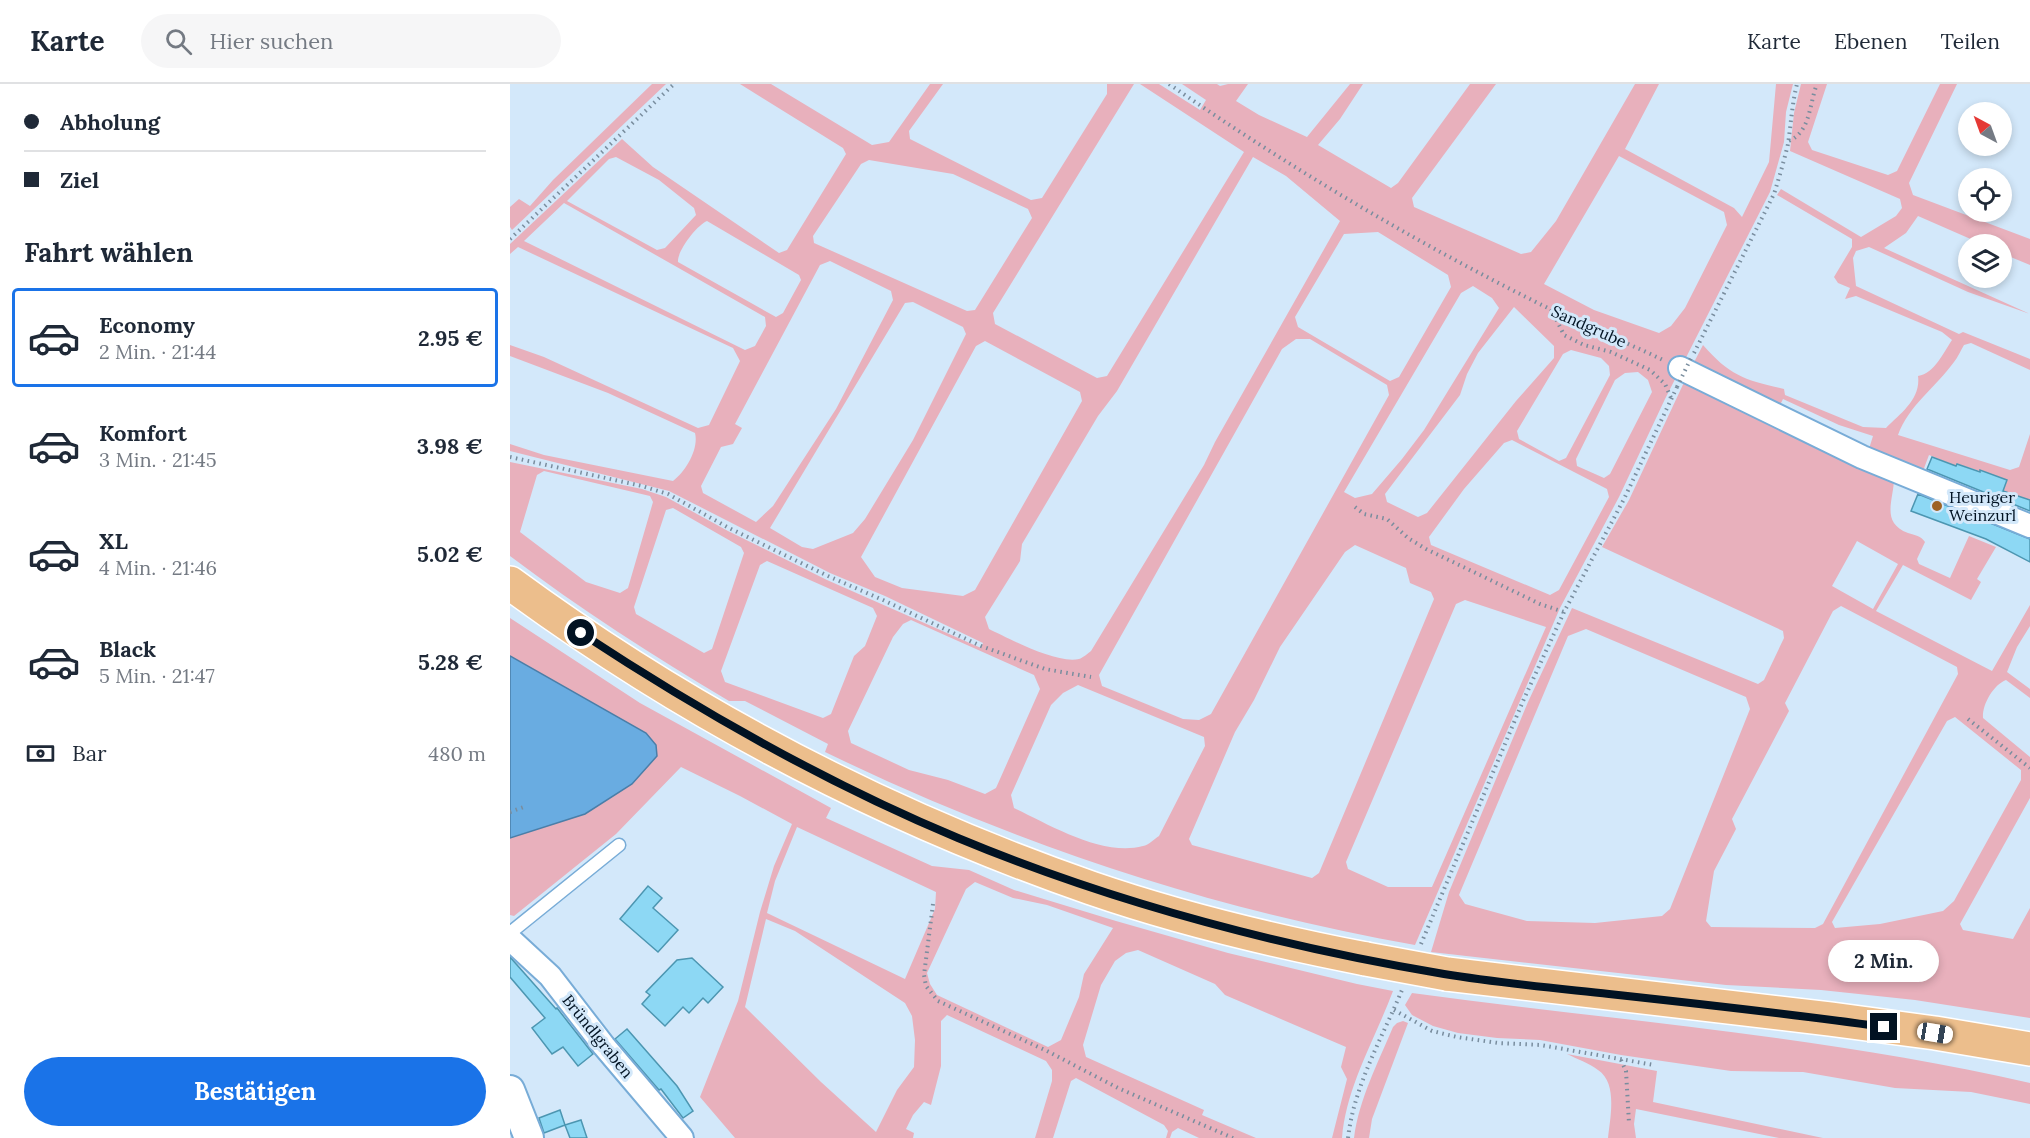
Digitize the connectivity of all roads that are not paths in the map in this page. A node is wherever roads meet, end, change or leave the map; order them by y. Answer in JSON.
{"nodes":[{"id":1,"x":1683,"y":370,"type":"road end"},
{"id":2,"x":2030,"y":525,"type":"edge"},
{"id":3,"x":510,"y":583,"type":"edge"},
{"id":4,"x":619,"y":845,"type":"dead end"},
{"id":5,"x":510,"y":933,"type":"edge"},
{"id":6,"x":510,"y":939,"type":"edge"},
{"id":7,"x":2030,"y":1049,"type":"edge"},
{"id":8,"x":510,"y":1090,"type":"edge"},
{"id":9,"x":529,"y":1138,"type":"edge"},
{"id":10,"x":682,"y":1138,"type":"edge"}],
"edges":[{"from":1,"to":2,"type":"street"},
{"from":3,"to":7,"type":"main road","bridge":true},
{"from":4,"to":5,"type":"lane"},
{"from":6,"to":10,"type":"street","name":"Bründlgraben"},
{"from":8,"to":9,"type":"street"}]}
